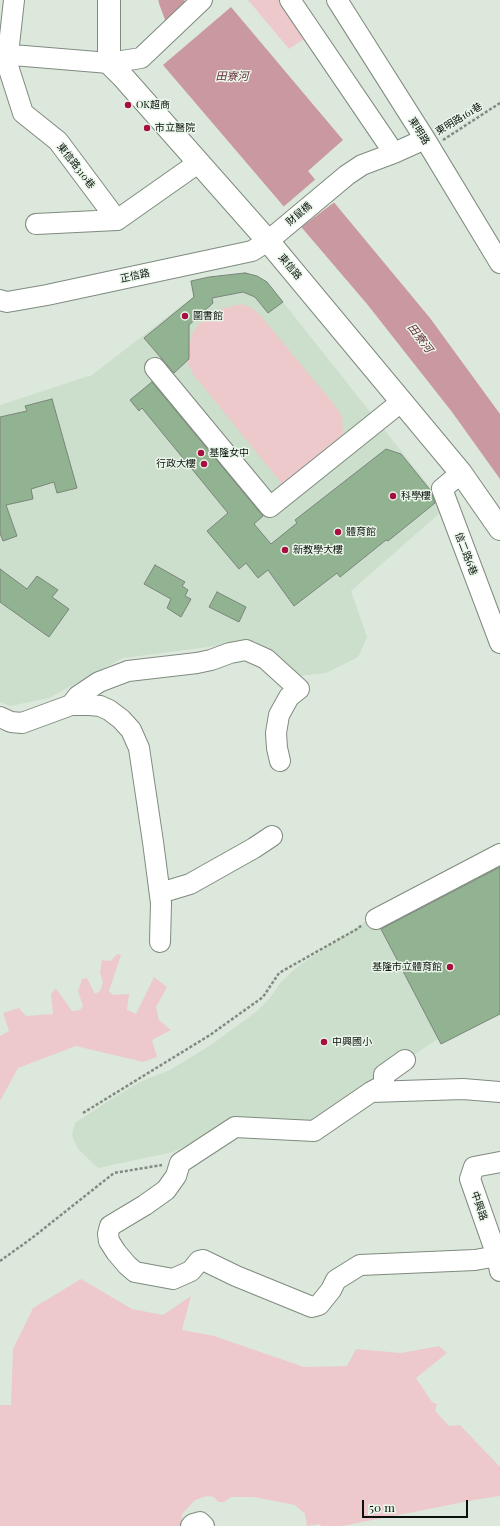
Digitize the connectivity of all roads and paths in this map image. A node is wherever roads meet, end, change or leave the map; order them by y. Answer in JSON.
{"nodes":[{"id":1,"x":14,"y":0,"type":"edge"},
{"id":2,"x":109,"y":0,"type":"edge"},
{"id":3,"x":202,"y":0,"type":"edge"},
{"id":4,"x":290,"y":0,"type":"edge"},
{"id":5,"x":337,"y":0,"type":"edge"},
{"id":6,"x":4,"y":55,"type":"edge"},
{"id":7,"x":109,"y":63,"type":"junction"},
{"id":8,"x":500,"y":103,"type":"edge"},
{"id":9,"x":425,"y":139,"type":"junction"},
{"id":10,"x":394,"y":153,"type":"junction"},
{"id":11,"x":198,"y":163,"type":"junction"},
{"id":12,"x":117,"y":220,"type":"junction"},
{"id":13,"x":36,"y":224,"type":"dead end"},
{"id":14,"x":268,"y":241,"type":"junction"},
{"id":15,"x":500,"y":263,"type":"edge"},
{"id":16,"x":0,"y":300,"type":"edge"},
{"id":17,"x":155,"y":368,"type":"dead end"},
{"id":18,"x":401,"y":402,"type":"junction"},
{"id":19,"x":461,"y":473,"type":"junction"},
{"id":20,"x":500,"y":529,"type":"edge"},
{"id":21,"x":500,"y":643,"type":"edge"},
{"id":22,"x":71,"y":705,"type":"junction"},
{"id":23,"x":0,"y":717,"type":"edge"},
{"id":24,"x":280,"y":761,"type":"dead end"},
{"id":25,"x":272,"y":836,"type":"dead end"},
{"id":26,"x":500,"y":854,"type":"edge"},
{"id":27,"x":160,"y":893,"type":"junction"},
{"id":28,"x":369,"y":921,"type":"joint"},
{"id":29,"x":160,"y":942,"type":"dead end"},
{"id":30,"x":406,"y":1060,"type":"dead end"},
{"id":31,"x":371,"y":1092,"type":"junction"},
{"id":32,"x":500,"y":1092,"type":"edge"},
{"id":33,"x":83,"y":1113,"type":"dead end"},
{"id":34,"x":500,"y":1162,"type":"edge"},
{"id":35,"x":180,"y":1163,"type":"junction"},
{"id":36,"x":0,"y":1260,"type":"edge"},
{"id":37,"x":498,"y":1264,"type":"edge"},
{"id":38,"x":192,"y":1526,"type":"edge"},
{"id":39,"x":204,"y":1526,"type":"edge"}],
"edges":[{"from":1,"to":6,"type":"street","name":"東信路310巷"},
{"from":2,"to":7,"type":"main road"},
{"from":3,"to":7,"type":"street"},
{"from":4,"to":10,"type":"street"},
{"from":5,"to":9,"type":"street","name":"東明路"},
{"from":6,"to":7,"type":"street"},
{"from":6,"to":12,"type":"street","name":"東信路310巷"},
{"from":7,"to":11,"type":"main road","name":"東信路"},
{"from":8,"to":9,"type":"path","name":"東明路161巷"},
{"from":9,"to":10,"type":"street","name":"財鼠橋"},
{"from":9,"to":15,"type":"street","name":"東明路"},
{"from":10,"to":14,"type":"street","name":"財鼠橋"},
{"from":11,"to":12,"type":"street"},
{"from":11,"to":14,"type":"main road","name":"東信路"},
{"from":12,"to":13,"type":"street"},
{"from":14,"to":16,"type":"street","name":"正信路"},
{"from":14,"to":18,"type":"main road","name":"東信路"},
{"from":17,"to":18,"type":"street"},
{"from":18,"to":19,"type":"main road","name":"東信路"},
{"from":19,"to":20,"type":"main road","name":"東信路"},
{"from":19,"to":21,"type":"street","name":"信二路6巷"},
{"from":22,"to":23,"type":"street"},
{"from":22,"to":24,"type":"street"},
{"from":22,"to":27,"type":"street"},
{"from":25,"to":27,"type":"street"},
{"from":26,"to":28,"type":"street"},
{"from":27,"to":29,"type":"street"},
{"from":28,"to":33,"type":"path"},
{"from":30,"to":31,"type":"street"},
{"from":31,"to":32,"type":"street"},
{"from":31,"to":35,"type":"street"},
{"from":34,"to":37,"type":"street","name":"中興路"},
{"from":35,"to":36,"type":"path"},
{"from":35,"to":37,"type":"street"},
{"from":38,"to":39,"type":"street"}]}
